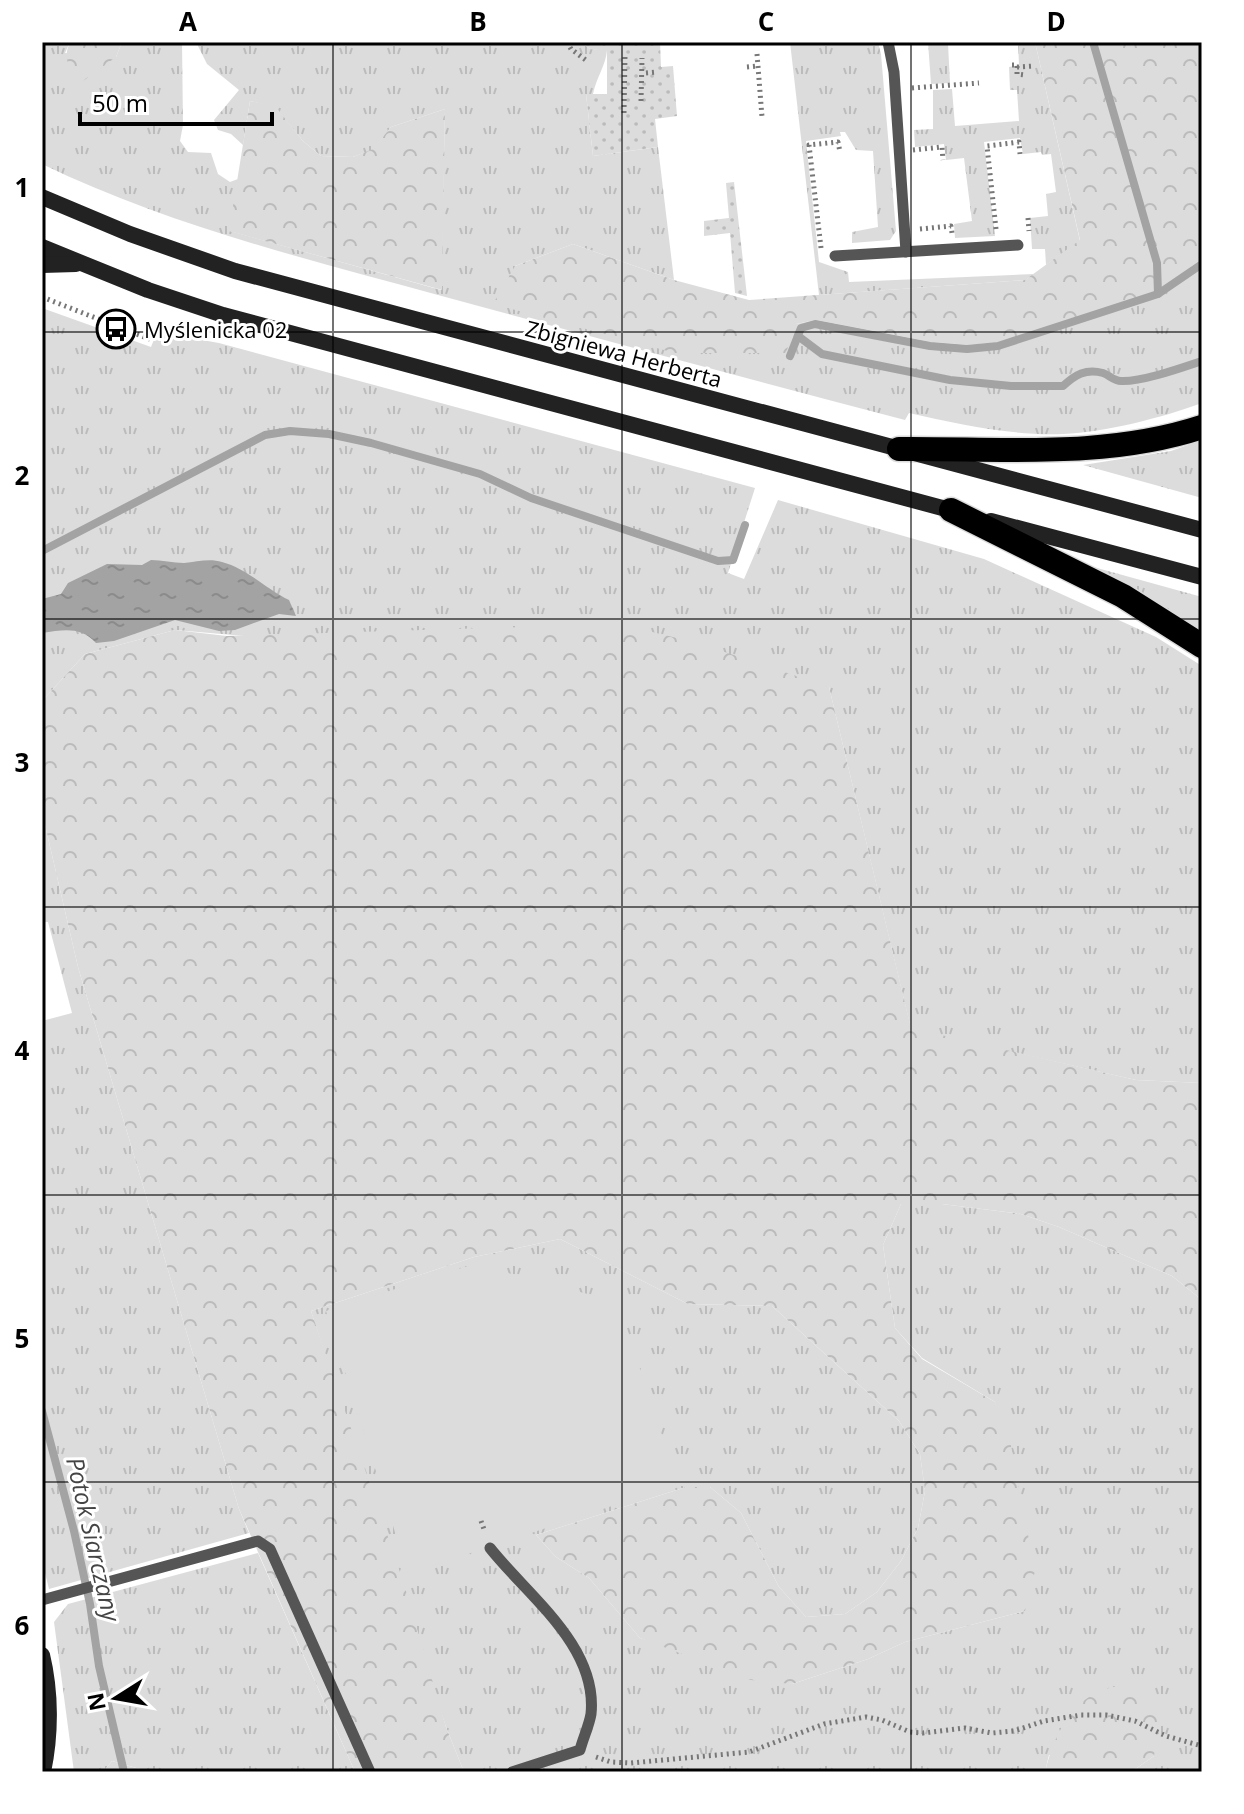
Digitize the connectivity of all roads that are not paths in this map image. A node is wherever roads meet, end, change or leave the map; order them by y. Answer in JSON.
{"nodes":[{"id":1,"x":888,"y":42,"type":"edge"},
{"id":2,"x":42,"y":197,"type":"edge"},
{"id":3,"x":1018,"y":245,"type":"dead end"},
{"id":4,"x":42,"y":247,"type":"edge"},
{"id":5,"x":906,"y":252,"type":"junction"},
{"id":6,"x":835,"y":256,"type":"road end"},
{"id":7,"x":81,"y":264,"type":"junction"},
{"id":8,"x":42,"y":265,"type":"edge"},
{"id":9,"x":1202,"y":427,"type":"edge"},
{"id":10,"x":899,"y":449,"type":"junction"},
{"id":11,"x":951,"y":510,"type":"junction"},
{"id":12,"x":1202,"y":530,"type":"edge"},
{"id":13,"x":1202,"y":577,"type":"edge"},
{"id":14,"x":1202,"y":646,"type":"edge"},
{"id":15,"x":490,"y":1548,"type":"dead end"},
{"id":16,"x":42,"y":1600,"type":"edge"},
{"id":17,"x":42,"y":1655,"type":"edge"},
{"id":18,"x":43,"y":1772,"type":"edge"},
{"id":19,"x":370,"y":1772,"type":"edge"},
{"id":20,"x":512,"y":1772,"type":"edge"}],
"edges":[{"from":1,"to":5,"type":"lane"},
{"from":2,"to":10,"type":"main road","name":"Zbigniewa Herberta"},
{"from":3,"to":5,"type":"lane"},
{"from":4,"to":7,"type":"main road"},
{"from":5,"to":6,"type":"lane"},
{"from":7,"to":8,"type":"main road"},
{"from":7,"to":11,"type":"main road"},
{"from":9,"to":10,"type":"highway"},
{"from":10,"to":12,"type":"main road","name":"Zbigniewa Herberta"},
{"from":11,"to":13,"type":"main road"},
{"from":11,"to":14,"type":"highway"},
{"from":15,"to":20,"type":"lane"},
{"from":16,"to":19,"type":"lane"},
{"from":17,"to":18,"type":"main road"}]}
